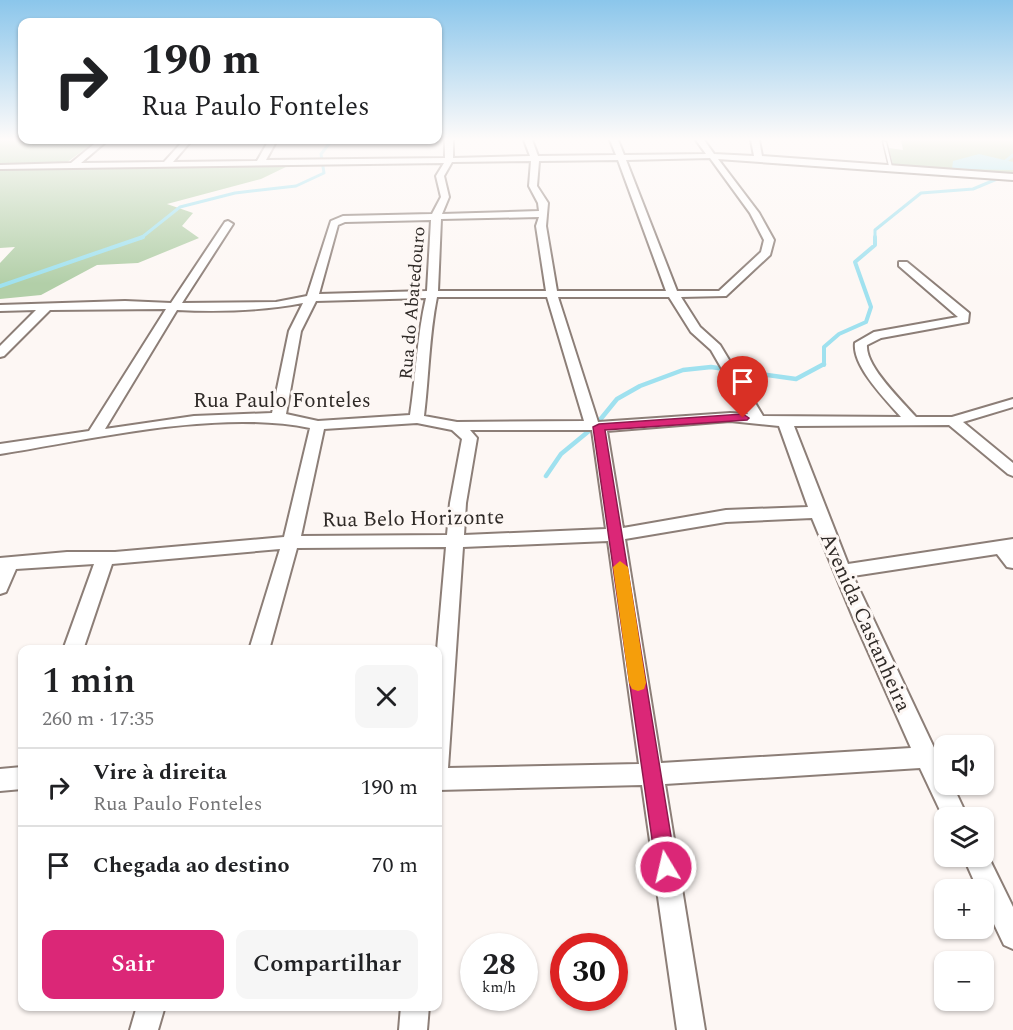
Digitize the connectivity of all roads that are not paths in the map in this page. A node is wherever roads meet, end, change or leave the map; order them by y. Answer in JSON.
{"nodes":[{"id":1,"x":443,"y":188,"type":"edge"},
{"id":2,"x":536,"y":188,"type":"edge"},
{"id":3,"x":632,"y":188,"type":"edge"},
{"id":4,"x":734,"y":188,"type":"edge"},
{"id":5,"x":544,"y":214,"type":"junction"},
{"id":6,"x":436,"y":218,"type":"junction"},
{"id":7,"x":228,"y":224,"type":"dead end"},
{"id":8,"x":903,"y":264,"type":"dead end"},
{"id":9,"x":432,"y":294,"type":"junction"},
{"id":10,"x":673,"y":294,"type":"junction"},
{"id":11,"x":552,"y":295,"type":"junction"},
{"id":12,"x":312,"y":298,"type":"junction"},
{"id":13,"x":176,"y":305,"type":"junction"},
{"id":14,"x":46,"y":307,"type":"junction"},
{"id":15,"x":0,"y":308,"type":"edge"},
{"id":16,"x":0,"y":353,"type":"edge"},
{"id":17,"x":1013,"y":403,"type":"edge"},
{"id":18,"x":278,"y":417,"type":"junction"},
{"id":19,"x":757,"y":418,"type":"junction"},
{"id":20,"x":417,"y":419,"type":"junction"},
{"id":21,"x":785,"y":422,"type":"junction"},
{"id":22,"x":913,"y":422,"type":"junction"},
{"id":23,"x":952,"y":422,"type":"junction"},
{"id":24,"x":318,"y":425,"type":"junction"},
{"id":25,"x":458,"y":426,"type":"junction"},
{"id":26,"x":595,"y":426,"type":"junction"},
{"id":27,"x":95,"y":433,"type":"junction"},
{"id":28,"x":0,"y":449,"type":"edge"},
{"id":29,"x":1013,"y":471,"type":"edge"},
{"id":30,"x":816,"y":512,"type":"junction"},
{"id":31,"x":615,"y":535,"type":"junction"},
{"id":32,"x":458,"y":541,"type":"junction"},
{"id":33,"x":290,"y":542,"type":"junction"},
{"id":34,"x":1007,"y":546,"type":"edge"},
{"id":35,"x":105,"y":558,"type":"junction"},
{"id":36,"x":1013,"y":562,"type":"edge"},
{"id":37,"x":5,"y":564,"type":"edge"},
{"id":38,"x":842,"y":571,"type":"junction"},
{"id":39,"x":0,"y":587,"type":"edge"},
{"id":40,"x":76,"y":645,"type":"edge"},
{"id":41,"x":260,"y":645,"type":"edge"},
{"id":42,"x":442,"y":721,"type":"edge"},
{"id":43,"x":927,"y":757,"type":"junction"},
{"id":44,"x":651,"y":774,"type":"junction"},
{"id":45,"x":18,"y":778,"type":"edge"},
{"id":46,"x":442,"y":778,"type":"edge"},
{"id":47,"x":0,"y":780,"type":"edge"},
{"id":48,"x":951,"y":807,"type":"edge"},
{"id":49,"x":980,"y":867,"type":"edge"},
{"id":50,"x":1013,"y":936,"type":"edge"},
{"id":51,"x":150,"y":1011,"type":"edge"},
{"id":52,"x":415,"y":1011,"type":"edge"},
{"id":53,"x":144,"y":1030,"type":"edge"},
{"id":54,"x":413,"y":1030,"type":"edge"},
{"id":55,"x":691,"y":1030,"type":"edge"}],
"edges":[{"from":1,"to":6,"type":"street","name":"Rua do Abatedouro"},
{"from":2,"to":5,"type":"street"},
{"from":3,"to":10,"type":"street"},
{"from":4,"to":10,"type":"street"},
{"from":5,"to":6,"type":"street"},
{"from":5,"to":11,"type":"street"},
{"from":6,"to":9,"type":"street","name":"Rua do Abatedouro"},
{"from":6,"to":12,"type":"street"},
{"from":7,"to":13,"type":"street"},
{"from":8,"to":22,"type":"street"},
{"from":9,"to":11,"type":"street"},
{"from":9,"to":12,"type":"street"},
{"from":9,"to":20,"type":"street","name":"Rua do Abatedouro"},
{"from":10,"to":11,"type":"street"},
{"from":10,"to":19,"type":"street"},
{"from":11,"to":26,"type":"street"},
{"from":12,"to":13,"type":"street"},
{"from":12,"to":18,"type":"street"},
{"from":13,"to":14,"type":"street"},
{"from":13,"to":27,"type":"street"},
{"from":14,"to":15,"type":"street"},
{"from":14,"to":16,"type":"street"},
{"from":17,"to":23,"type":"street"},
{"from":18,"to":24,"type":"street","name":"Rua Paulo Fonteles"},
{"from":18,"to":27,"type":"street","name":"Rua Paulo Fonteles"},
{"from":19,"to":21,"type":"street"},
{"from":19,"to":26,"type":"street"},
{"from":20,"to":24,"type":"street","name":"Rua Paulo Fonteles"},
{"from":20,"to":25,"type":"street","name":"Rua Paulo Fonteles"},
{"from":21,"to":22,"type":"street"},
{"from":21,"to":30,"type":"street","name":"Avenida Castanheira"},
{"from":22,"to":23,"type":"street"},
{"from":23,"to":29,"type":"street"},
{"from":24,"to":33,"type":"street"},
{"from":25,"to":26,"type":"street","name":"Rua Paulo Fonteles"},
{"from":25,"to":32,"type":"street"},
{"from":26,"to":31,"type":"street"},
{"from":27,"to":28,"type":"street","name":"Rua Paulo Fonteles"},
{"from":30,"to":31,"type":"street","name":"Rua Belo Horizonte"},
{"from":30,"to":38,"type":"street","name":"Avenida Castanheira"},
{"from":31,"to":32,"type":"street","name":"Rua Belo Horizonte"},
{"from":31,"to":44,"type":"street"},
{"from":32,"to":33,"type":"street","name":"Rua Belo Horizonte"},
{"from":32,"to":42,"type":"street"},
{"from":33,"to":35,"type":"street","name":"Rua Belo Horizonte"},
{"from":33,"to":41,"type":"street"},
{"from":34,"to":36,"type":"street"},
{"from":34,"to":38,"type":"street"},
{"from":35,"to":37,"type":"street","name":"Rua Belo Horizonte"},
{"from":35,"to":40,"type":"street"},
{"from":37,"to":39,"type":"street"},
{"from":38,"to":43,"type":"street","name":"Avenida Castanheira"},
{"from":43,"to":44,"type":"street"},
{"from":43,"to":48,"type":"street","name":"Avenida Castanheira"},
{"from":44,"to":46,"type":"street"},
{"from":44,"to":55,"type":"street"},
{"from":45,"to":47,"type":"street"},
{"from":49,"to":50,"type":"street"},
{"from":51,"to":53,"type":"street"},
{"from":52,"to":54,"type":"street"}]}
